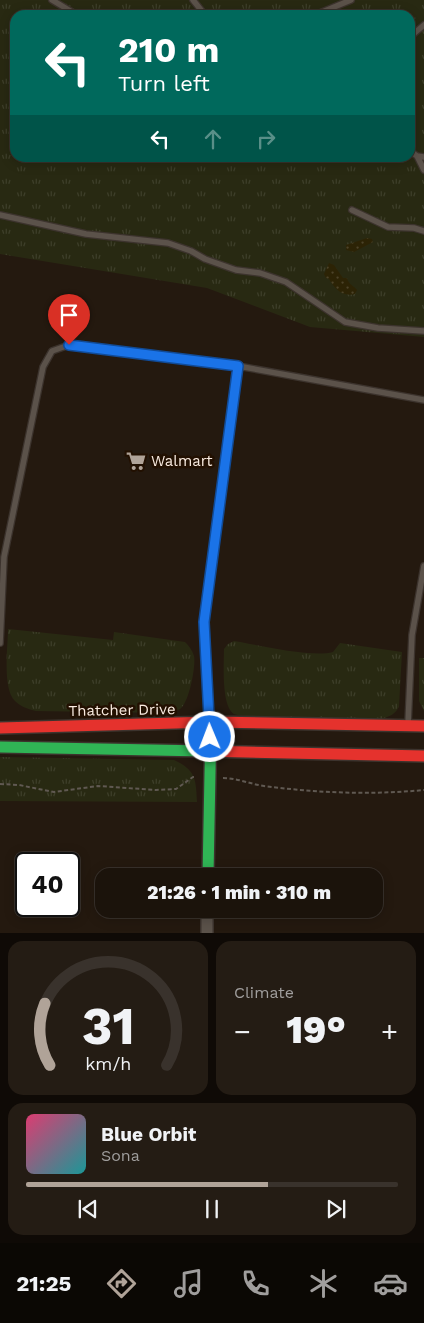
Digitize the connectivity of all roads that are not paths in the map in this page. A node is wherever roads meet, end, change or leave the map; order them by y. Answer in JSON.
{"nodes":[{"id":1,"x":52,"y":0,"type":"edge"},
{"id":2,"x":193,"y":0,"type":"edge"},
{"id":3,"x":351,"y":0,"type":"edge"},
{"id":4,"x":69,"y":10,"type":"edge"},
{"id":5,"x":201,"y":10,"type":"edge"},
{"id":6,"x":327,"y":10,"type":"edge"},
{"id":7,"x":421,"y":157,"type":"edge"},
{"id":8,"x":424,"y":170,"type":"edge"},
{"id":9,"x":352,"y":210,"type":"dead end"},
{"id":10,"x":0,"y":215,"type":"edge"},
{"id":11,"x":424,"y":231,"type":"edge"},
{"id":12,"x":424,"y":331,"type":"edge"},
{"id":13,"x":238,"y":366,"type":"junction"},
{"id":14,"x":424,"y":400,"type":"edge"},
{"id":15,"x":424,"y":566,"type":"edge"},
{"id":16,"x":0,"y":643,"type":"edge"},
{"id":17,"x":211,"y":722,"type":"junction"},
{"id":18,"x":408,"y":726,"type":"junction"},
{"id":19,"x":424,"y":726,"type":"edge"},
{"id":20,"x":0,"y":728,"type":"edge"},
{"id":21,"x":0,"y":746,"type":"edge"},
{"id":22,"x":210,"y":752,"type":"junction"},
{"id":23,"x":424,"y":756,"type":"edge"},
{"id":24,"x":208,"y":868,"type":"edge"},
{"id":25,"x":207,"y":918,"type":"edge"},
{"id":26,"x":207,"y":933,"type":"edge"}],
"edges":[{"from":1,"to":4,"type":"lane"},
{"from":2,"to":5,"type":"lane"},
{"from":3,"to":6,"type":"lane"},
{"from":7,"to":8,"type":"lane"},
{"from":9,"to":11,"type":"lane"},
{"from":10,"to":12,"type":"lane"},
{"from":13,"to":14,"type":"lane"},
{"from":13,"to":16,"type":"lane"},
{"from":13,"to":17,"type":"lane"},
{"from":15,"to":18,"type":"lane"},
{"from":17,"to":18,"type":"main road","name":"Thatcher Drive"},
{"from":17,"to":20,"type":"main road","name":"Thatcher Drive"},
{"from":17,"to":22,"type":"main road"},
{"from":18,"to":19,"type":"main road","name":"Thatcher Drive"},
{"from":21,"to":22,"type":"main road"},
{"from":22,"to":23,"type":"main road"},
{"from":22,"to":24,"type":"main road"},
{"from":25,"to":26,"type":"street"}]}
